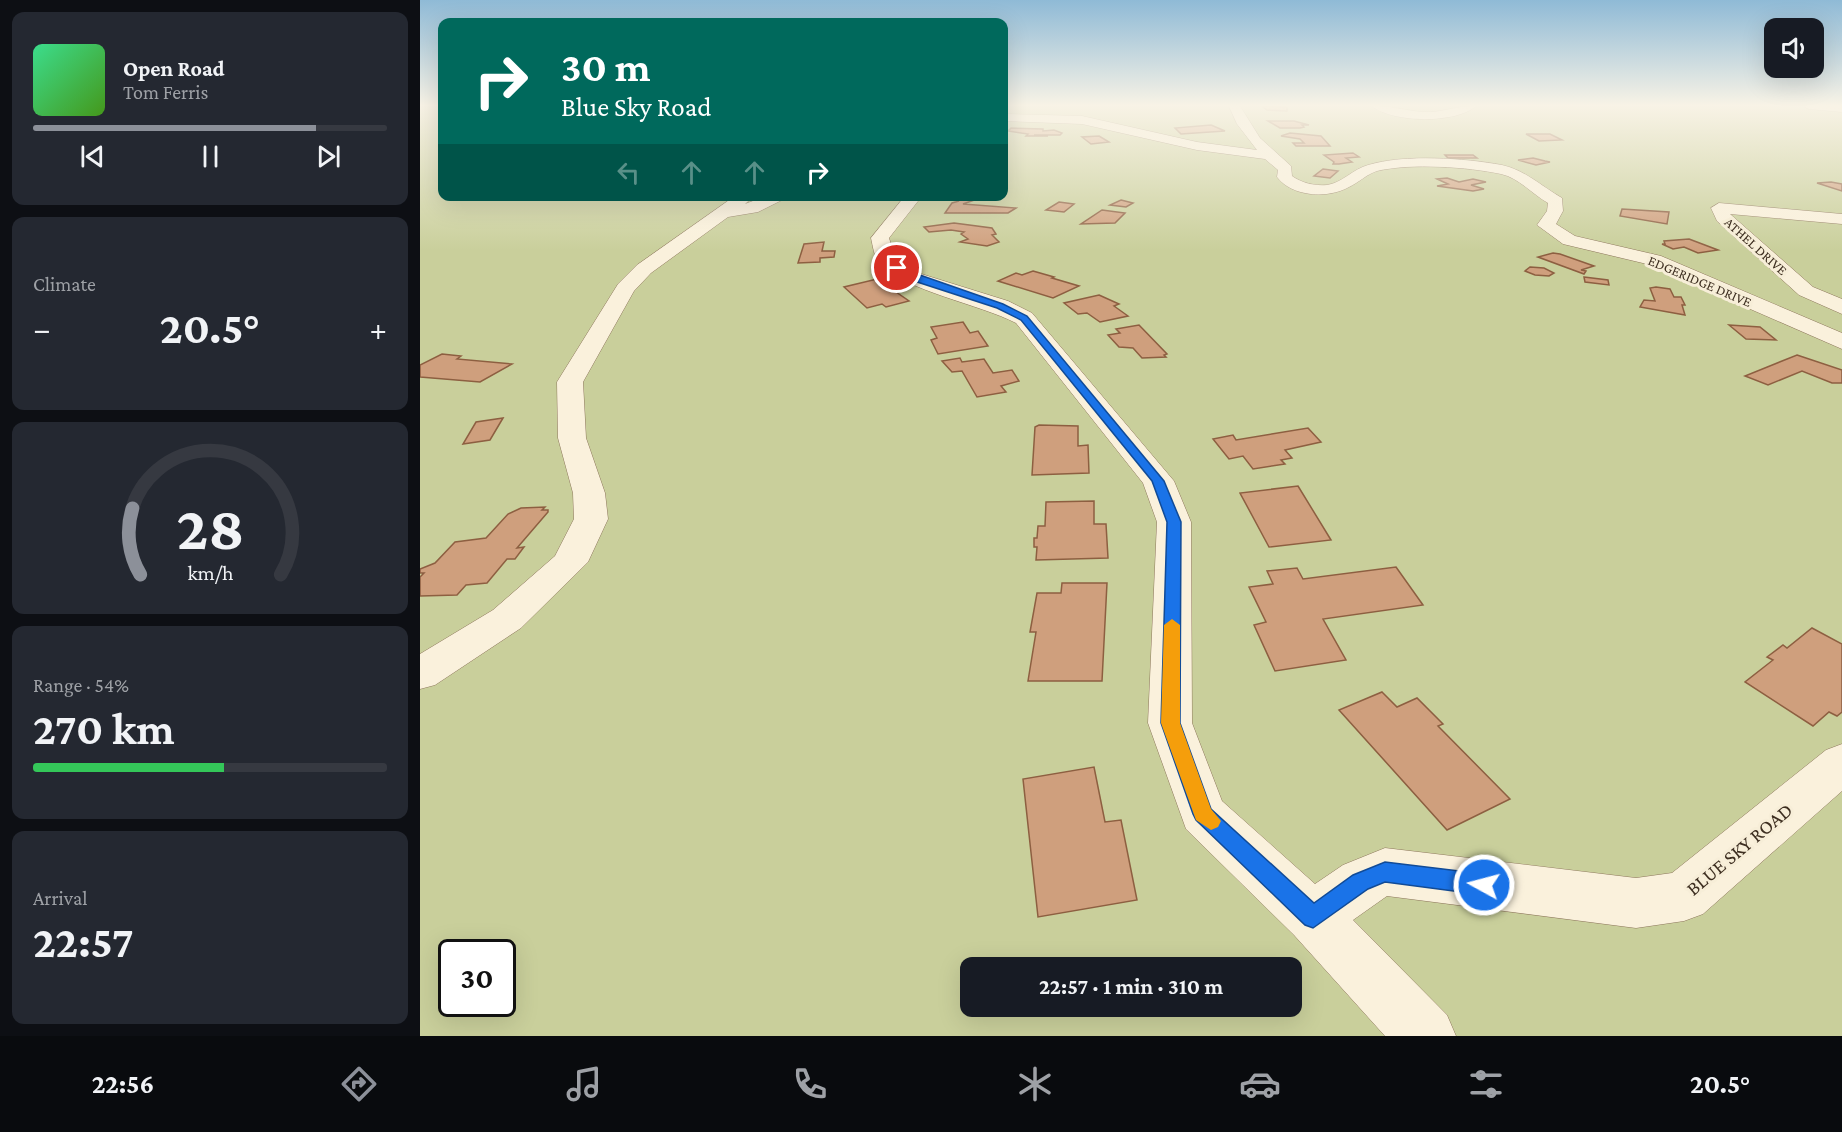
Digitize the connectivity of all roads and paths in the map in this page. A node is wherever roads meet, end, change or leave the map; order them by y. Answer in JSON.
{"nodes":[{"id":1,"x":1243,"y":154,"type":"edge"},
{"id":2,"x":1268,"y":155,"type":"joint"},
{"id":3,"x":770,"y":201,"type":"edge"},
{"id":4,"x":910,"y":201,"type":"edge"},
{"id":5,"x":736,"y":204,"type":"edge"},
{"id":6,"x":1842,"y":219,"type":"edge"},
{"id":7,"x":1842,"y":307,"type":"edge"},
{"id":8,"x":1842,"y":342,"type":"edge"},
{"id":9,"x":420,"y":674,"type":"edge"},
{"id":10,"x":1842,"y":763,"type":"edge"},
{"id":11,"x":1313,"y":917,"type":"junction"},
{"id":12,"x":1426,"y":1036,"type":"edge"}],
"edges":[{"from":1,"to":2,"type":"street"},
{"from":2,"to":8,"type":"street","name":"EDGERIDGE DRIVE"},
{"from":3,"to":5,"type":"street"},
{"from":4,"to":11,"type":"street"},
{"from":5,"to":9,"type":"street"},
{"from":6,"to":7,"type":"street","name":"ATHEL DRIVE"},
{"from":10,"to":11,"type":"street","name":"BLUE SKY ROAD"},
{"from":11,"to":12,"type":"street"}]}
